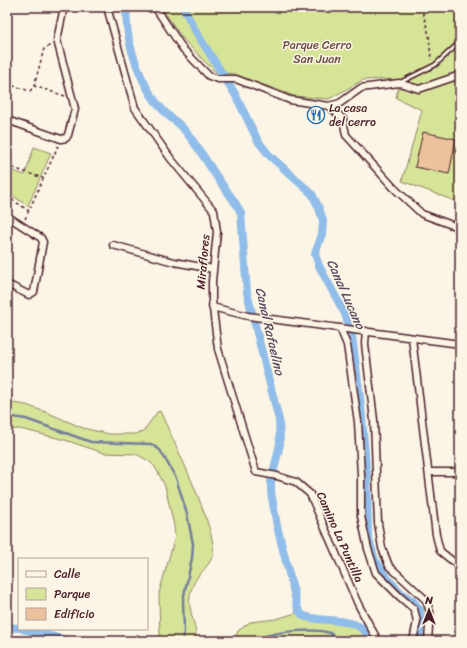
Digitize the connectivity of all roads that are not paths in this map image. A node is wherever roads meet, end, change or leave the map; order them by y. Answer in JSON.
{"nodes":[{"id":1,"x":64,"y":7,"type":"edge"},
{"id":2,"x":107,"y":7,"type":"edge"},
{"id":3,"x":155,"y":7,"type":"edge"},
{"id":4,"x":460,"y":42,"type":"edge"},
{"id":5,"x":460,"y":75,"type":"edge"},
{"id":6,"x":399,"y":83,"type":"junction"},
{"id":7,"x":329,"y":106,"type":"junction"},
{"id":8,"x":7,"y":120,"type":"edge"},
{"id":9,"x":7,"y":216,"type":"edge"},
{"id":10,"x":460,"y":228,"type":"edge"},
{"id":11,"x":113,"y":245,"type":"dead end"},
{"id":12,"x":213,"y":269,"type":"junction"},
{"id":13,"x":7,"y":284,"type":"edge"},
{"id":14,"x":212,"y":307,"type":"junction"},
{"id":15,"x":342,"y":328,"type":"junction"},
{"id":16,"x":366,"y":331,"type":"junction"},
{"id":17,"x":412,"y":338,"type":"junction"},
{"id":18,"x":460,"y":344,"type":"edge"},
{"id":19,"x":256,"y":472,"type":"joint"},
{"id":20,"x":430,"y":472,"type":"junction"},
{"id":21,"x":460,"y":472,"type":"edge"},
{"id":22,"x":460,"y":568,"type":"edge"},
{"id":23,"x":378,"y":641,"type":"edge"},
{"id":24,"x":413,"y":641,"type":"edge"},
{"id":25,"x":428,"y":641,"type":"edge"}],
"edges":[{"from":1,"to":8,"type":"street"},
{"from":2,"to":12,"type":"street","name":"Miraflores"},
{"from":3,"to":7,"type":"street"},
{"from":4,"to":6,"type":"lane"},
{"from":5,"to":6,"type":"street"},
{"from":6,"to":7,"type":"street"},
{"from":7,"to":10,"type":"street"},
{"from":9,"to":13,"type":"street"},
{"from":11,"to":12,"type":"street"},
{"from":12,"to":14,"type":"street","name":"Miraflores"},
{"from":14,"to":15,"type":"street"},
{"from":14,"to":19,"type":"street","name":"Miraflores"},
{"from":15,"to":16,"type":"street"},
{"from":15,"to":24,"type":"street"},
{"from":16,"to":17,"type":"street"},
{"from":16,"to":25,"type":"street"},
{"from":17,"to":18,"type":"street"},
{"from":17,"to":20,"type":"street"},
{"from":19,"to":23,"type":"street","name":"Camino La Puntilla"},
{"from":20,"to":21,"type":"street"},
{"from":20,"to":22,"type":"street"}]}
